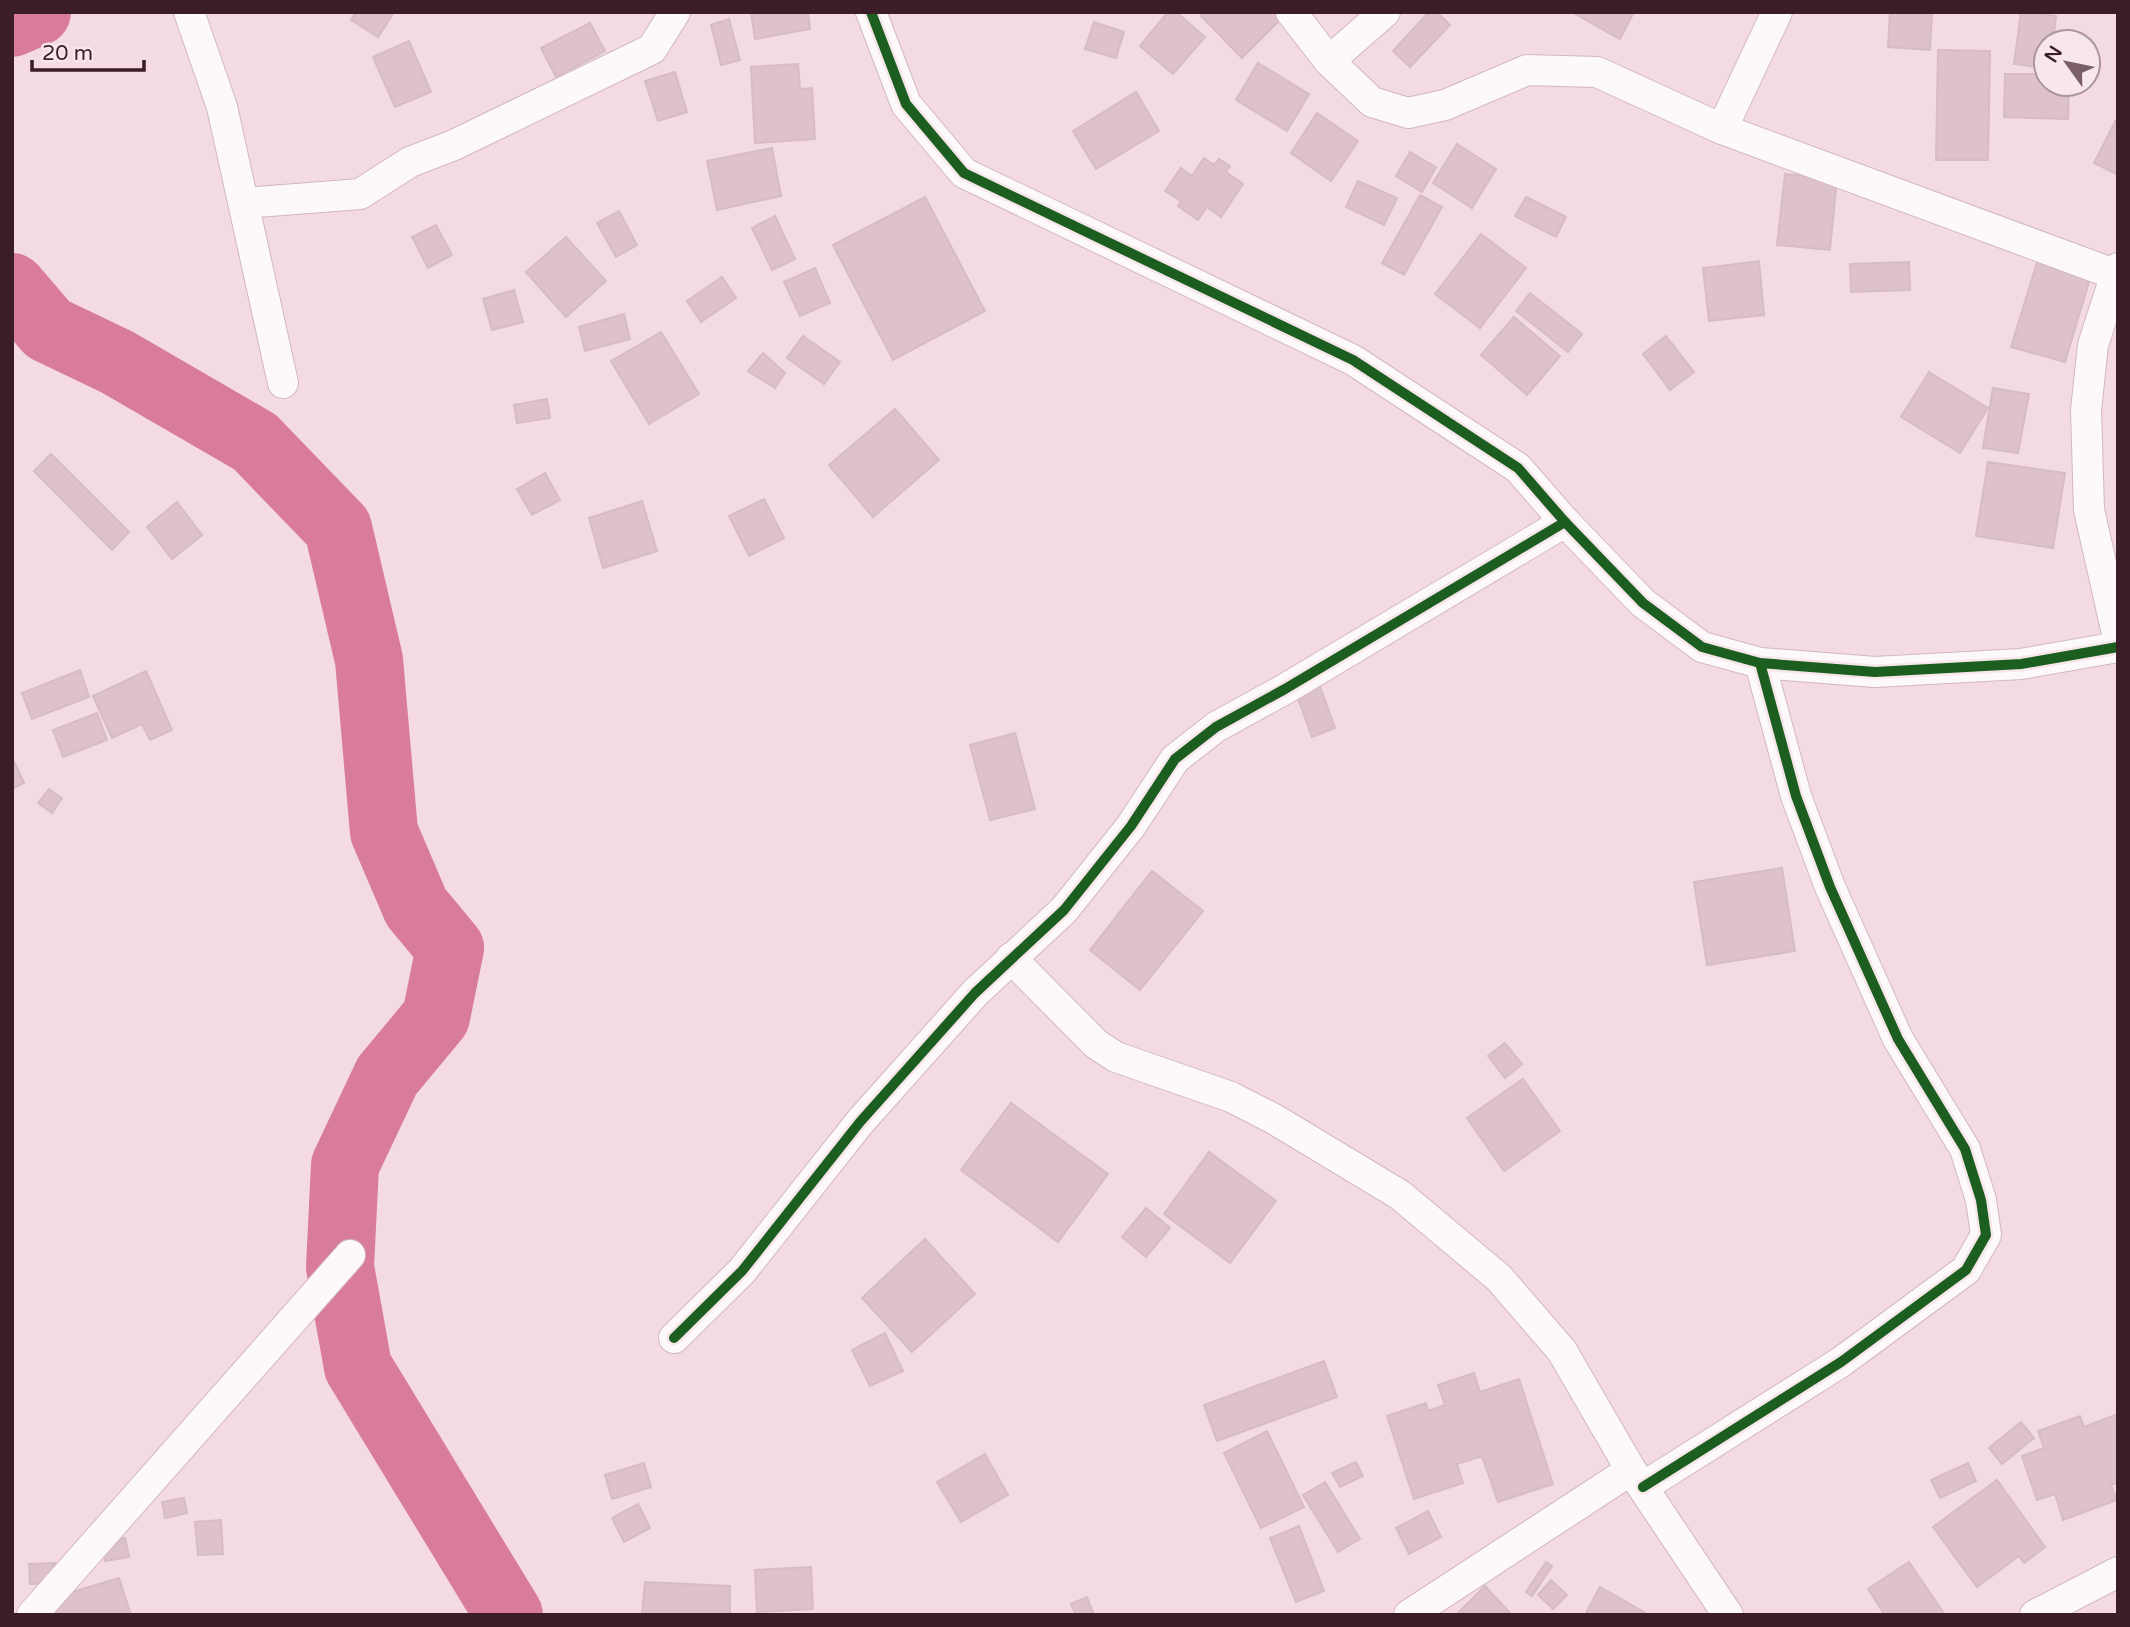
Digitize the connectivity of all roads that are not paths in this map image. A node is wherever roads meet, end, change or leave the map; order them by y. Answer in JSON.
{"nodes":[{"id":1,"x":189,"y":12,"type":"edge"},
{"id":2,"x":675,"y":12,"type":"edge"},
{"id":3,"x":871,"y":12,"type":"edge"},
{"id":4,"x":1291,"y":12,"type":"edge"},
{"id":5,"x":1385,"y":12,"type":"edge"},
{"id":6,"x":1777,"y":12,"type":"edge"},
{"id":7,"x":1329,"y":61,"type":"junction"},
{"id":8,"x":1722,"y":129,"type":"junction"},
{"id":9,"x":244,"y":203,"type":"junction"},
{"id":10,"x":2116,"y":271,"type":"edge"},
{"id":11,"x":283,"y":383,"type":"dead end"},
{"id":12,"x":1565,"y":522,"type":"junction"},
{"id":13,"x":2118,"y":639,"type":"edge"},
{"id":14,"x":2118,"y":647,"type":"edge"},
{"id":15,"x":1760,"y":663,"type":"junction"},
{"id":16,"x":1011,"y":958,"type":"junction"},
{"id":17,"x":350,"y":1255,"type":"dead end"},
{"id":18,"x":674,"y":1338,"type":"dead end"},
{"id":19,"x":1637,"y":1479,"type":"junction"},
{"id":20,"x":2118,"y":1572,"type":"edge"},
{"id":21,"x":32,"y":1615,"type":"edge"},
{"id":22,"x":1409,"y":1615,"type":"edge"},
{"id":23,"x":1728,"y":1615,"type":"edge"},
{"id":24,"x":2035,"y":1615,"type":"edge"}],
"edges":[{"from":1,"to":9,"type":"street"},
{"from":2,"to":9,"type":"street"},
{"from":3,"to":12,"type":"street"},
{"from":4,"to":7,"type":"street"},
{"from":5,"to":7,"type":"street"},
{"from":6,"to":8,"type":"street"},
{"from":7,"to":8,"type":"street"},
{"from":8,"to":10,"type":"street"},
{"from":9,"to":11,"type":"street"},
{"from":10,"to":13,"type":"street"},
{"from":12,"to":15,"type":"street"},
{"from":12,"to":16,"type":"street"},
{"from":14,"to":15,"type":"street"},
{"from":15,"to":19,"type":"street"},
{"from":16,"to":18,"type":"street"},
{"from":16,"to":19,"type":"street"},
{"from":17,"to":21,"type":"street"},
{"from":19,"to":22,"type":"street"},
{"from":19,"to":23,"type":"street"},
{"from":20,"to":24,"type":"street"}]}
